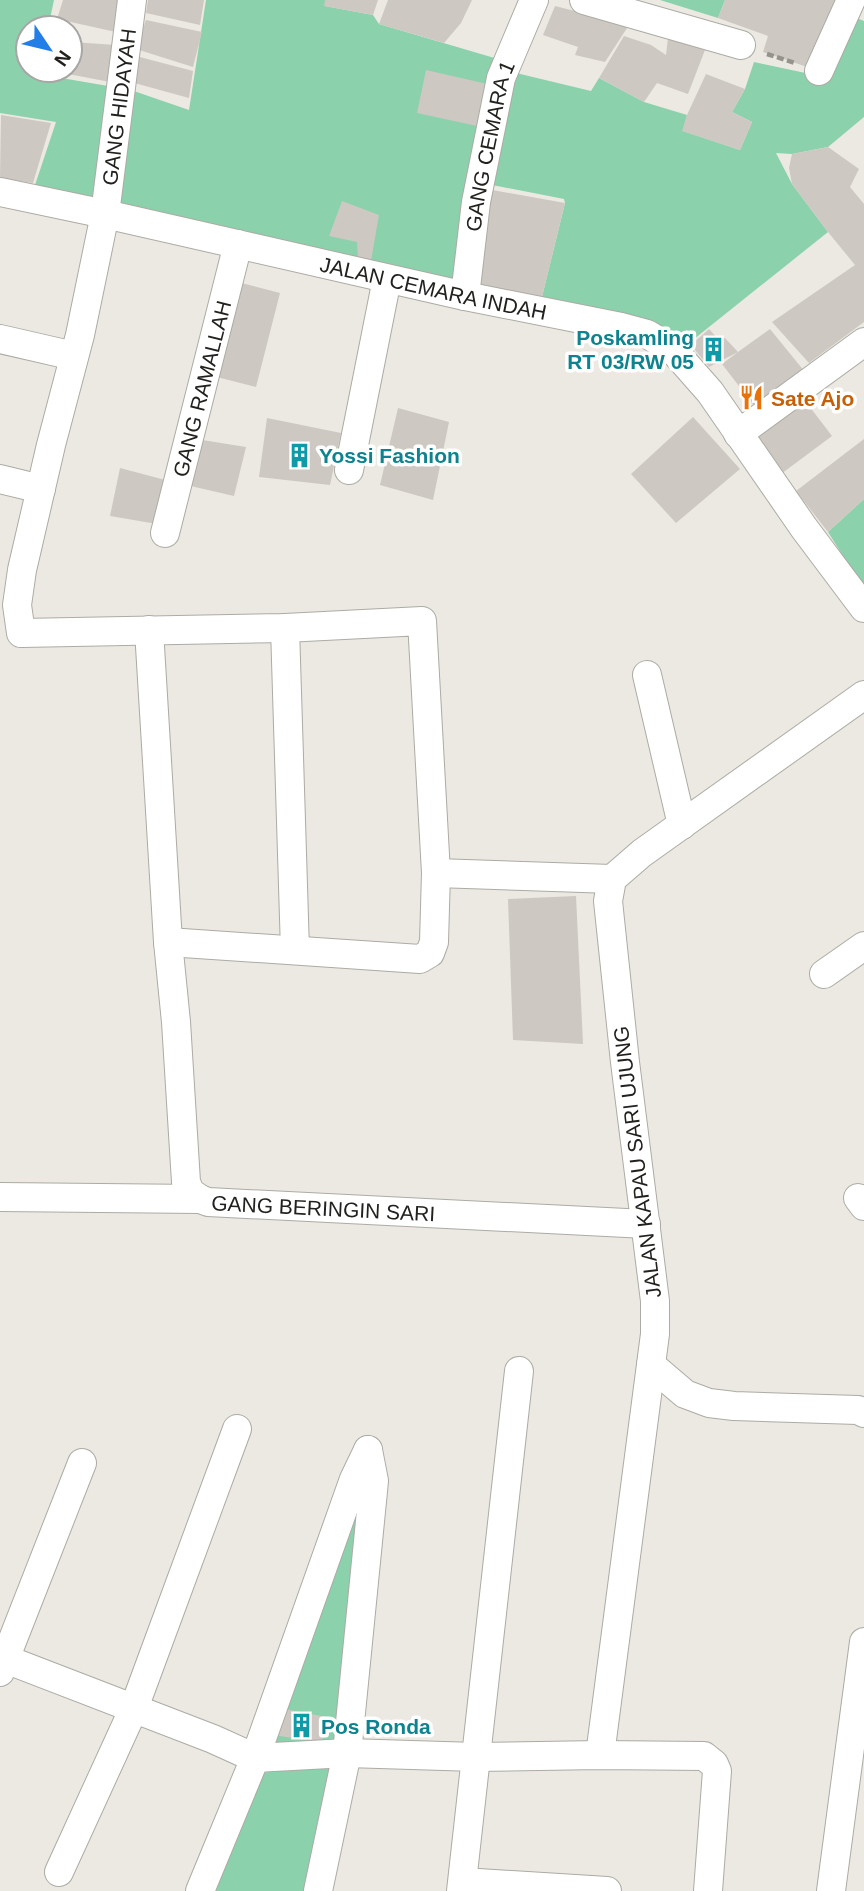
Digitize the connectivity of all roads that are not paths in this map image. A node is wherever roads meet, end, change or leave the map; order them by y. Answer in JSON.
{"nodes":[{"id":1,"x":132,"y":0,"type":"edge"},
{"id":2,"x":534,"y":0,"type":"edge"},
{"id":3,"x":584,"y":0,"type":"edge"},
{"id":4,"x":850,"y":0,"type":"edge"},
{"id":5,"x":741,"y":45,"type":"road end"},
{"id":6,"x":820,"y":71,"type":"road end"},
{"id":7,"x":0,"y":192,"type":"edge"},
{"id":8,"x":105,"y":214,"type":"junction"},
{"id":9,"x":238,"y":244,"type":"junction"},
{"id":10,"x":387,"y":279,"type":"junction"},
{"id":11,"x":465,"y":296,"type":"junction"},
{"id":12,"x":0,"y":339,"type":"edge"},
{"id":13,"x":864,"y":342,"type":"edge"},
{"id":14,"x":74,"y":356,"type":"junction"},
{"id":15,"x":738,"y":434,"type":"junction"},
{"id":16,"x":349,"y":470,"type":"dead end"},
{"id":17,"x":0,"y":479,"type":"edge"},
{"id":18,"x":41,"y":489,"type":"junction"},
{"id":19,"x":165,"y":533,"type":"dead end"},
{"id":20,"x":864,"y":608,"type":"edge"},
{"id":21,"x":285,"y":628,"type":"junction"},
{"id":22,"x":149,"y":631,"type":"junction"},
{"id":23,"x":647,"y":675,"type":"dead end"},
{"id":24,"x":864,"y":695,"type":"edge"},
{"id":25,"x":682,"y":825,"type":"junction"},
{"id":26,"x":436,"y":873,"type":"junction"},
{"id":27,"x":612,"y":879,"type":"junction"},
{"id":28,"x":168,"y":942,"type":"junction"},
{"id":29,"x":864,"y":946,"type":"edge"},
{"id":30,"x":295,"y":950,"type":"junction"},
{"id":31,"x":824,"y":974,"type":"dead end"},
{"id":32,"x":0,"y":1197,"type":"edge"},
{"id":33,"x":200,"y":1199,"type":"junction"},
{"id":34,"x":646,"y":1224,"type":"junction"},
{"id":35,"x":651,"y":1365,"type":"junction"},
{"id":36,"x":519,"y":1371,"type":"dead end"},
{"id":37,"x":864,"y":1413,"type":"edge"},
{"id":38,"x":237,"y":1429,"type":"dead end"},
{"id":39,"x":82,"y":1462,"type":"dead end"},
{"id":40,"x":864,"y":1642,"type":"edge"},
{"id":41,"x":2,"y":1663,"type":"edge"},
{"id":42,"x":134,"y":1708,"type":"junction"},
{"id":43,"x":347,"y":1754,"type":"junction"},
{"id":44,"x":600,"y":1755,"type":"junction"},
{"id":45,"x":475,"y":1757,"type":"junction"},
{"id":46,"x":255,"y":1758,"type":"junction"},
{"id":47,"x":59,"y":1872,"type":"dead end"},
{"id":48,"x":462,"y":1887,"type":"edge"},
{"id":49,"x":200,"y":1891,"type":"edge"},
{"id":50,"x":318,"y":1891,"type":"edge"},
{"id":51,"x":607,"y":1891,"type":"edge"},
{"id":52,"x":708,"y":1891,"type":"edge"},
{"id":53,"x":831,"y":1891,"type":"edge"}],
"edges":[{"from":1,"to":8,"type":"street","name":"GANG HIDAYAH"},
{"from":2,"to":11,"type":"street","name":"GANG CEMARA 1"},
{"from":3,"to":5,"type":"street"},
{"from":4,"to":6,"type":"street"},
{"from":7,"to":8,"type":"street","name":"JALAN CEMARA INDAH"},
{"from":8,"to":9,"type":"street","name":"JALAN CEMARA INDAH"},
{"from":8,"to":14,"type":"street","name":"GANG HIDAYAH"},
{"from":9,"to":10,"type":"street","name":"JALAN CEMARA INDAH"},
{"from":9,"to":19,"type":"street","name":"GANG RAMALLAH"},
{"from":10,"to":11,"type":"street","name":"JALAN CEMARA INDAH"},
{"from":10,"to":16,"type":"street"},
{"from":11,"to":15,"type":"street","name":"JALAN CEMARA INDAH"},
{"from":12,"to":14,"type":"street"},
{"from":13,"to":15,"type":"street"},
{"from":14,"to":18,"type":"street","name":"GANG HIDAYAH"},
{"from":15,"to":20,"type":"street","name":"JALAN CEMARA INDAH"},
{"from":17,"to":18,"type":"street"},
{"from":18,"to":22,"type":"street","name":"GANG HIDAYAH"},
{"from":21,"to":22,"type":"street"},
{"from":21,"to":26,"type":"street"},
{"from":21,"to":30,"type":"street"},
{"from":22,"to":28,"type":"street"},
{"from":23,"to":25,"type":"street"},
{"from":24,"to":25,"type":"street"},
{"from":25,"to":27,"type":"street"},
{"from":26,"to":27,"type":"street"},
{"from":26,"to":30,"type":"street"},
{"from":27,"to":34,"type":"street","name":"JALAN KAPAU SARI UJUNG"},
{"from":28,"to":30,"type":"street"},
{"from":28,"to":33,"type":"street"},
{"from":29,"to":31,"type":"street"},
{"from":32,"to":33,"type":"street","name":"GANG BERINGIN SARI"},
{"from":33,"to":34,"type":"street","name":"GANG BERINGIN SARI"},
{"from":34,"to":35,"type":"street","name":"JALAN KAPAU SARI UJUNG"},
{"from":35,"to":37,"type":"street"},
{"from":35,"to":44,"type":"street","name":"JALAN KAPAU SARI UJUNG"},
{"from":36,"to":45,"type":"street"},
{"from":38,"to":42,"type":"street"},
{"from":39,"to":41,"type":"street"},
{"from":40,"to":53,"type":"street"},
{"from":41,"to":42,"type":"street"},
{"from":42,"to":46,"type":"street"},
{"from":42,"to":47,"type":"street"},
{"from":43,"to":45,"type":"street"},
{"from":43,"to":46,"type":"street"},
{"from":43,"to":46,"type":"street"},
{"from":43,"to":50,"type":"street"},
{"from":44,"to":45,"type":"street"},
{"from":44,"to":52,"type":"street"},
{"from":45,"to":48,"type":"street"},
{"from":46,"to":49,"type":"street"},
{"from":48,"to":51,"type":"street"}]}
